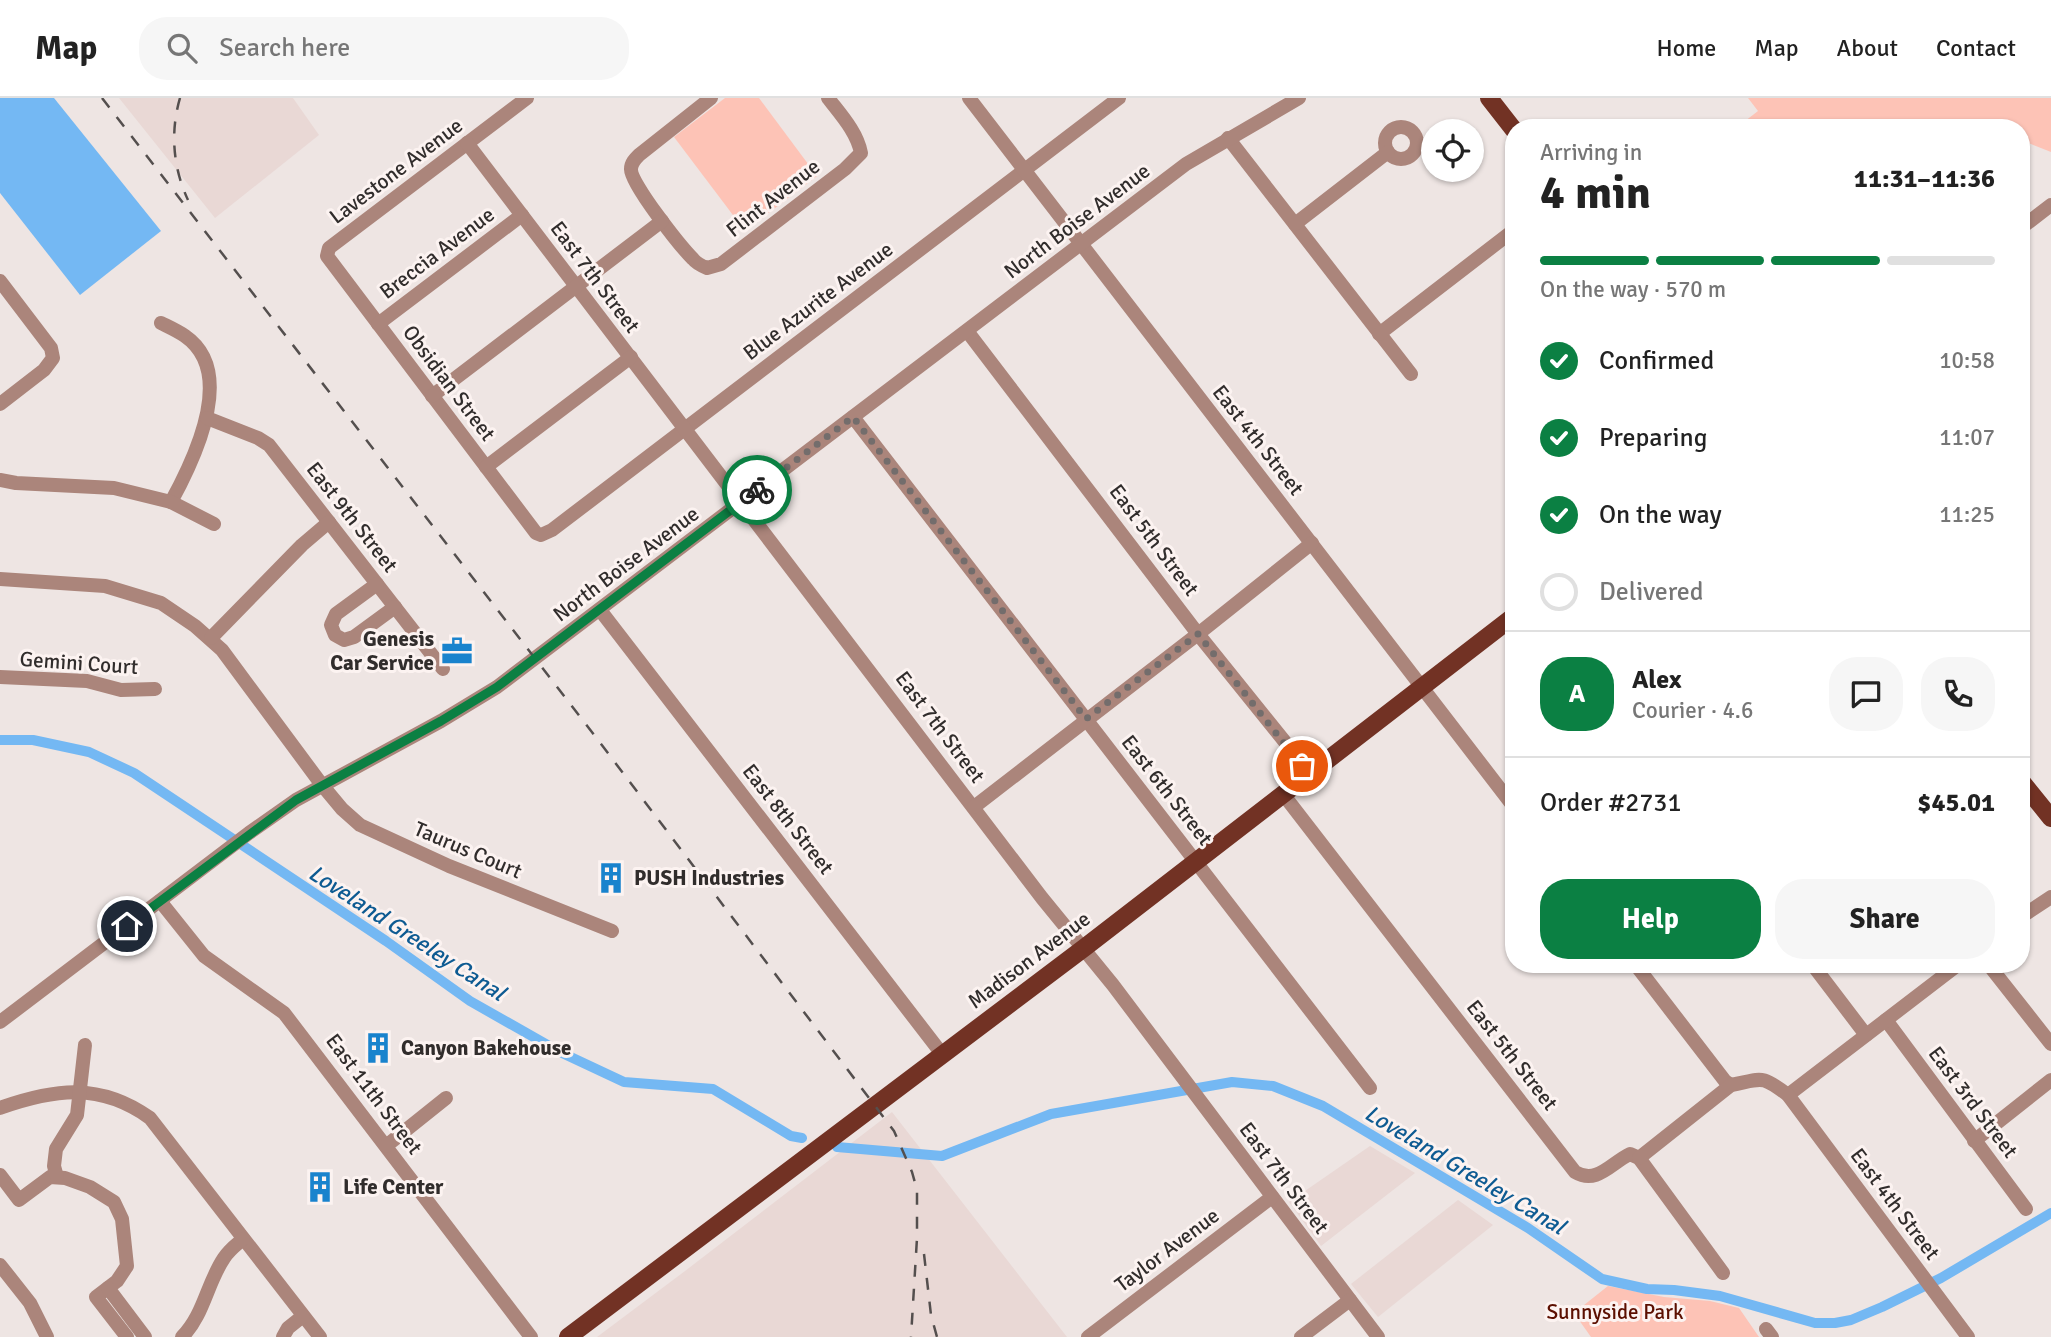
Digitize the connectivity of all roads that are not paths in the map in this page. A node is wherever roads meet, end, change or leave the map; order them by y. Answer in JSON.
{"nodes":[{"id":1,"x":527,"y":98,"type":"edge"},
{"id":2,"x":711,"y":98,"type":"edge"},
{"id":3,"x":828,"y":98,"type":"edge"},
{"id":4,"x":970,"y":98,"type":"edge"},
{"id":5,"x":1119,"y":98,"type":"edge"},
{"id":6,"x":1299,"y":98,"type":"edge"},
{"id":7,"x":1489,"y":98,"type":"edge"},
{"id":8,"x":1505,"y":119,"type":"edge"},
{"id":9,"x":1228,"y":138,"type":"junction"},
{"id":10,"x":467,"y":143,"type":"junction"},
{"id":11,"x":1388,"y":152,"type":"dead end"},
{"id":12,"x":1024,"y":170,"type":"junction"},
{"id":13,"x":2051,"y":205,"type":"edge"},
{"id":14,"x":522,"y":215,"type":"junction"},
{"id":15,"x":662,"y":221,"type":"junction"},
{"id":16,"x":2030,"y":221,"type":"edge"},
{"id":17,"x":1295,"y":224,"type":"junction"},
{"id":18,"x":1505,"y":237,"type":"edge"},
{"id":19,"x":1081,"y":244,"type":"junction"},
{"id":20,"x":327,"y":253,"type":"joint"},
{"id":21,"x":0,"y":281,"type":"edge"},
{"id":22,"x":576,"y":286,"type":"junction"},
{"id":23,"x":161,"y":323,"type":"dead end"},
{"id":24,"x":378,"y":324,"type":"junction"},
{"id":25,"x":967,"y":331,"type":"junction"},
{"id":26,"x":1380,"y":334,"type":"junction"},
{"id":27,"x":631,"y":357,"type":"junction"},
{"id":28,"x":1411,"y":374,"type":"dead end"},
{"id":29,"x":432,"y":396,"type":"junction"},
{"id":30,"x":0,"y":404,"type":"edge"},
{"id":31,"x":853,"y":417,"type":"junction"},
{"id":32,"x":207,"y":418,"type":"junction"},
{"id":33,"x":685,"y":429,"type":"junction"},
{"id":34,"x":486,"y":467,"type":"junction"},
{"id":35,"x":0,"y":480,"type":"edge"},
{"id":36,"x":171,"y":502,"type":"junction"},
{"id":37,"x":741,"y":503,"type":"junction"},
{"id":38,"x":329,"y":522,"type":"junction"},
{"id":39,"x":214,"y":524,"type":"dead end"},
{"id":40,"x":541,"y":535,"type":"joint"},
{"id":41,"x":1311,"y":543,"type":"junction"},
{"id":42,"x":0,"y":579,"type":"edge"},
{"id":43,"x":377,"y":584,"type":"junction"},
{"id":44,"x":395,"y":607,"type":"junction"},
{"id":45,"x":600,"y":610,"type":"junction"},
{"id":46,"x":1505,"y":623,"type":"edge"},
{"id":47,"x":1198,"y":634,"type":"junction"},
{"id":48,"x":211,"y":638,"type":"junction"},
{"id":49,"x":443,"y":669,"type":"dead end"},
{"id":50,"x":0,"y":677,"type":"edge"},
{"id":51,"x":1421,"y":687,"type":"junction"},
{"id":52,"x":155,"y":689,"type":"dead end"},
{"id":53,"x":1086,"y":719,"type":"junction"},
{"id":54,"x":1310,"y":773,"type":"junction"},
{"id":55,"x":322,"y":785,"type":"junction"},
{"id":56,"x":2030,"y":792,"type":"edge"},
{"id":57,"x":1283,"y":794,"type":"junction"},
{"id":58,"x":1505,"y":795,"type":"edge"},
{"id":59,"x":974,"y":807,"type":"junction"},
{"id":60,"x":2051,"y":818,"type":"edge"},
{"id":61,"x":1196,"y":861,"type":"junction"},
{"id":62,"x":2051,"y":897,"type":"edge"},
{"id":63,"x":160,"y":901,"type":"junction"},
{"id":64,"x":2030,"y":911,"type":"edge"},
{"id":65,"x":612,"y":931,"type":"dead end"},
{"id":66,"x":1084,"y":948,"type":"junction"},
{"id":67,"x":1642,"y":973,"type":"edge"},
{"id":68,"x":1819,"y":973,"type":"edge"},
{"id":69,"x":1947,"y":973,"type":"edge"},
{"id":70,"x":1995,"y":973,"type":"edge"},
{"id":71,"x":1886,"y":1020,"type":"junction"},
{"id":72,"x":0,"y":1022,"type":"edge"},
{"id":73,"x":1866,"y":1035,"type":"junction"},
{"id":74,"x":85,"y":1045,"type":"dead end"},
{"id":75,"x":2051,"y":1045,"type":"edge"},
{"id":76,"x":942,"y":1054,"type":"junction"},
{"id":77,"x":2051,"y":1080,"type":"edge"},
{"id":78,"x":1731,"y":1085,"type":"junction"},
{"id":79,"x":1370,"y":1088,"type":"dead end"},
{"id":80,"x":82,"y":1092,"type":"junction"},
{"id":81,"x":1788,"y":1095,"type":"junction"},
{"id":82,"x":446,"y":1098,"type":"dead end"},
{"id":83,"x":0,"y":1108,"type":"edge"},
{"id":84,"x":1974,"y":1141,"type":"junction"},
{"id":85,"x":386,"y":1146,"type":"junction"},
{"id":86,"x":1639,"y":1158,"type":"junction"},
{"id":87,"x":0,"y":1175,"type":"edge"},
{"id":88,"x":57,"y":1177,"type":"junction"},
{"id":89,"x":1272,"y":1196,"type":"junction"},
{"id":90,"x":2026,"y":1209,"type":"dead end"},
{"id":91,"x":243,"y":1239,"type":"junction"},
{"id":92,"x":0,"y":1266,"type":"edge"},
{"id":93,"x":1723,"y":1273,"type":"dead end"},
{"id":94,"x":102,"y":1293,"type":"junction"},
{"id":95,"x":1350,"y":1300,"type":"junction"},
{"id":96,"x":303,"y":1316,"type":"junction"},
{"id":97,"x":47,"y":1337,"type":"edge"},
{"id":98,"x":127,"y":1337,"type":"edge"},
{"id":99,"x":145,"y":1337,"type":"edge"},
{"id":100,"x":182,"y":1337,"type":"edge"},
{"id":101,"x":283,"y":1337,"type":"edge"},
{"id":102,"x":320,"y":1337,"type":"edge"},
{"id":103,"x":531,"y":1337,"type":"edge"},
{"id":104,"x":568,"y":1337,"type":"edge"},
{"id":105,"x":1088,"y":1337,"type":"edge"},
{"id":106,"x":1301,"y":1337,"type":"edge"},
{"id":107,"x":1378,"y":1337,"type":"edge"},
{"id":108,"x":1968,"y":1337,"type":"edge"}],
"edges":[{"from":1,"to":10,"type":"street","name":"Lavestone Avenue"},
{"from":2,"to":15,"type":"street"},
{"from":3,"to":15,"type":"street","name":"Flint Avenue"},
{"from":4,"to":12,"type":"street","name":"East 4th Street"},
{"from":5,"to":12,"type":"street","name":"Blue Azurite Avenue"},
{"from":6,"to":9,"type":"street","name":"North Boise Avenue"},
{"from":7,"to":8,"type":"main road"},
{"from":9,"to":17,"type":"street"},
{"from":9,"to":19,"type":"street","name":"North Boise Avenue"},
{"from":10,"to":14,"type":"street","name":"East 7th Street"},
{"from":10,"to":20,"type":"street","name":"Lavestone Avenue"},
{"from":11,"to":17,"type":"street"},
{"from":12,"to":19,"type":"street","name":"East 4th Street"},
{"from":12,"to":33,"type":"street","name":"Blue Azurite Avenue"},
{"from":13,"to":16,"type":"street"},
{"from":14,"to":22,"type":"street","name":"East 7th Street"},
{"from":14,"to":24,"type":"street","name":"Breccia Avenue"},
{"from":15,"to":22,"type":"street"},
{"from":17,"to":26,"type":"street"},
{"from":18,"to":26,"type":"street"},
{"from":19,"to":25,"type":"street","name":"North Boise Avenue"},
{"from":19,"to":41,"type":"street","name":"East 4th Street"},
{"from":20,"to":24,"type":"street","name":"Obsidian Street"},
{"from":21,"to":30,"type":"street"},
{"from":22,"to":27,"type":"street","name":"East 7th Street"},
{"from":22,"to":29,"type":"street"},
{"from":23,"to":32,"type":"street"},
{"from":24,"to":29,"type":"street","name":"Obsidian Street"},
{"from":25,"to":31,"type":"street","name":"North Boise Avenue"},
{"from":25,"to":47,"type":"street","name":"East 5th Street"},
{"from":26,"to":28,"type":"street"},
{"from":27,"to":33,"type":"street","name":"East 7th Street"},
{"from":27,"to":34,"type":"street"},
{"from":29,"to":34,"type":"street","name":"Obsidian Street"},
{"from":31,"to":37,"type":"street","name":"North Boise Avenue"},
{"from":31,"to":53,"type":"street","name":"East 6th Street"},
{"from":32,"to":36,"type":"street"},
{"from":32,"to":38,"type":"street","name":"East 9th Street"},
{"from":33,"to":37,"type":"street","name":"East 7th Street"},
{"from":33,"to":40,"type":"street","name":"Blue Azurite Avenue"},
{"from":34,"to":40,"type":"street","name":"Obsidian Street"},
{"from":35,"to":36,"type":"street"},
{"from":36,"to":39,"type":"street"},
{"from":37,"to":45,"type":"street","name":"North Boise Avenue"},
{"from":37,"to":59,"type":"street","name":"East 7th Street"},
{"from":38,"to":43,"type":"street","name":"East 9th Street"},
{"from":38,"to":48,"type":"street"},
{"from":41,"to":47,"type":"street"},
{"from":41,"to":51,"type":"street","name":"East 4th Street"},
{"from":42,"to":48,"type":"street"},
{"from":43,"to":44,"type":"street","name":"East 9th Street"},
{"from":43,"to":44,"type":"street"},
{"from":44,"to":49,"type":"street","name":"East 9th Street"},
{"from":45,"to":55,"type":"street","name":"North Boise Avenue"},
{"from":45,"to":76,"type":"street","name":"East 8th Street"},
{"from":46,"to":51,"type":"main road","name":"Madison Avenue"},
{"from":47,"to":53,"type":"street"},
{"from":47,"to":54,"type":"street","name":"East 5th Street"},
{"from":48,"to":55,"type":"street"},
{"from":50,"to":52,"type":"street","name":"Gemini Court"},
{"from":51,"to":54,"type":"main road","name":"Madison Avenue"},
{"from":51,"to":58,"type":"street","name":"East 4th Street"},
{"from":53,"to":59,"type":"street"},
{"from":53,"to":61,"type":"street","name":"East 6th Street"},
{"from":54,"to":57,"type":"main road","name":"Madison Avenue"},
{"from":55,"to":63,"type":"street","name":"North Boise Avenue"},
{"from":55,"to":65,"type":"street","name":"Taurus Court"},
{"from":56,"to":60,"type":"main road"},
{"from":57,"to":61,"type":"main road","name":"Madison Avenue"},
{"from":57,"to":86,"type":"street","name":"East 5th Street"},
{"from":59,"to":66,"type":"street","name":"East 7th Street"},
{"from":61,"to":66,"type":"main road","name":"Madison Avenue"},
{"from":61,"to":79,"type":"street","name":"East 6th Street"},
{"from":62,"to":64,"type":"street"},
{"from":63,"to":72,"type":"street","name":"North Boise Avenue"},
{"from":63,"to":85,"type":"street","name":"East 11th Street"},
{"from":66,"to":76,"type":"main road","name":"Madison Avenue"},
{"from":66,"to":89,"type":"street","name":"East 7th Street"},
{"from":67,"to":78,"type":"street"},
{"from":68,"to":73,"type":"street"},
{"from":69,"to":71,"type":"street"},
{"from":70,"to":75,"type":"street"},
{"from":71,"to":73,"type":"street"},
{"from":71,"to":84,"type":"street","name":"East 3rd Street"},
{"from":73,"to":81,"type":"street"},
{"from":74,"to":80,"type":"street"},
{"from":76,"to":104,"type":"main road","name":"Madison Avenue"},
{"from":77,"to":84,"type":"street"},
{"from":78,"to":81,"type":"street"},
{"from":78,"to":86,"type":"street"},
{"from":80,"to":83,"type":"street"},
{"from":80,"to":88,"type":"street"},
{"from":80,"to":91,"type":"street"},
{"from":81,"to":108,"type":"street","name":"East 4th Street"},
{"from":82,"to":85,"type":"street"},
{"from":84,"to":90,"type":"street","name":"East 3rd Street"},
{"from":85,"to":103,"type":"street","name":"East 11th Street"},
{"from":86,"to":93,"type":"street"},
{"from":87,"to":88,"type":"street"},
{"from":88,"to":94,"type":"street"},
{"from":89,"to":95,"type":"street","name":"East 7th Street"},
{"from":89,"to":105,"type":"street","name":"Taylor Avenue"},
{"from":91,"to":96,"type":"street"},
{"from":91,"to":100,"type":"street"},
{"from":92,"to":97,"type":"street"},
{"from":94,"to":98,"type":"street"},
{"from":94,"to":99,"type":"street"},
{"from":95,"to":106,"type":"street"},
{"from":95,"to":107,"type":"street","name":"East 7th Street"},
{"from":96,"to":101,"type":"street"},
{"from":96,"to":102,"type":"street"}]}
